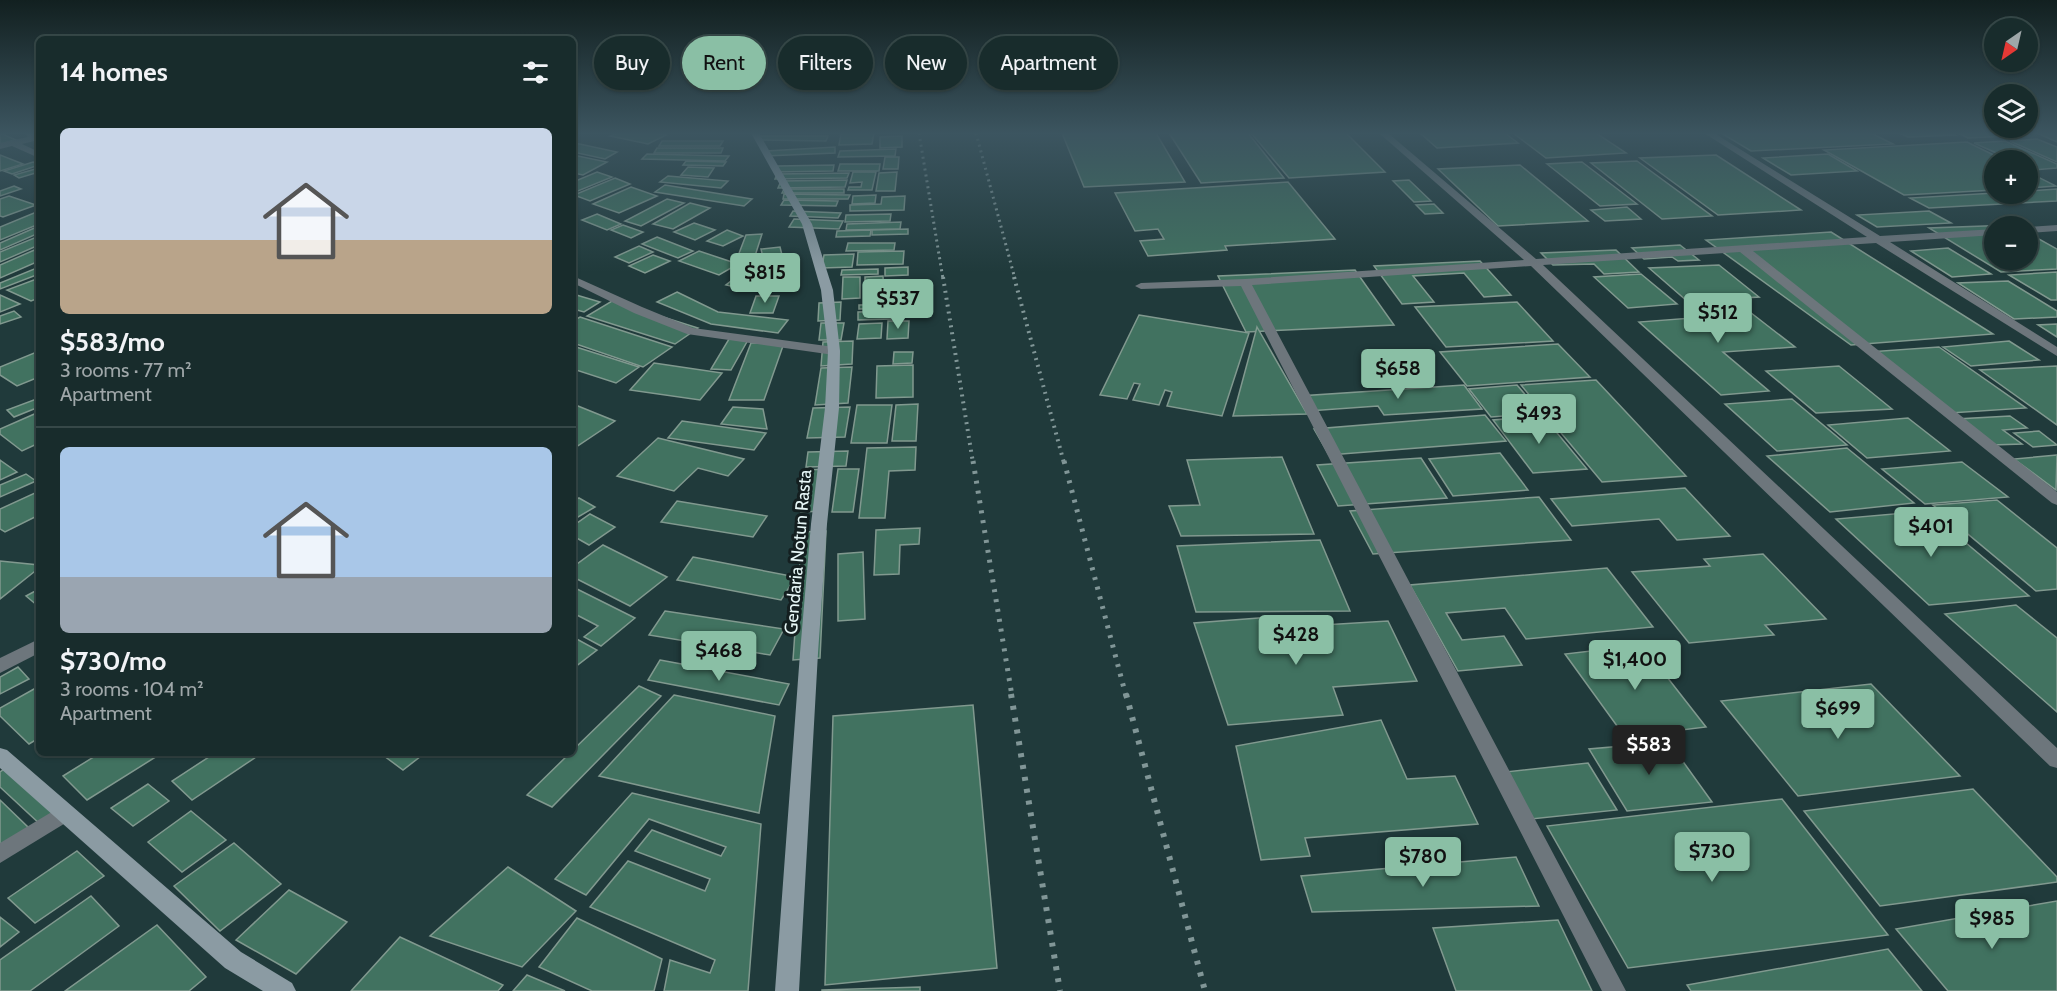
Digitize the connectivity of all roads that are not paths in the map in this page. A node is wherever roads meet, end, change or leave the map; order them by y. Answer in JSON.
{"nodes":[{"id":1,"x":781,"y":179,"type":"edge"},
{"id":2,"x":1437,"y":179,"type":"edge"},
{"id":3,"x":1782,"y":179,"type":"edge"},
{"id":4,"x":2057,"y":228,"type":"edge"},
{"id":5,"x":2038,"y":229,"type":"edge"},
{"id":6,"x":1984,"y":233,"type":"edge"},
{"id":7,"x":1879,"y":240,"type":"junction"},
{"id":8,"x":1744,"y":250,"type":"junction"},
{"id":9,"x":1533,"y":262,"type":"junction"},
{"id":10,"x":576,"y":280,"type":"edge"},
{"id":11,"x":1245,"y":282,"type":"junction"},
{"id":12,"x":1141,"y":286,"type":"dead end"},
{"id":13,"x":834,"y":351,"type":"junction"},
{"id":14,"x":2057,"y":352,"type":"edge"},
{"id":15,"x":2057,"y":500,"type":"edge"},
{"id":16,"x":36,"y":647,"type":"edge"},
{"id":17,"x":0,"y":666,"type":"edge"},
{"id":18,"x":0,"y":756,"type":"edge"},
{"id":19,"x":2057,"y":760,"type":"edge"},
{"id":20,"x":64,"y":813,"type":"junction"},
{"id":21,"x":0,"y":854,"type":"edge"},
{"id":22,"x":284,"y":991,"type":"edge"},
{"id":23,"x":787,"y":991,"type":"edge"},
{"id":24,"x":1614,"y":991,"type":"edge"}],
"edges":[{"from":1,"to":13,"type":"main road","name":"Gendaria Notun Rasta"},
{"from":2,"to":9,"type":"street"},
{"from":3,"to":7,"type":"street"},
{"from":4,"to":5,"type":"street"},
{"from":6,"to":7,"type":"street"},
{"from":7,"to":8,"type":"street"},
{"from":7,"to":14,"type":"street"},
{"from":8,"to":9,"type":"street"},
{"from":8,"to":15,"type":"street"},
{"from":9,"to":11,"type":"street"},
{"from":9,"to":19,"type":"street"},
{"from":10,"to":13,"type":"street"},
{"from":11,"to":12,"type":"street"},
{"from":11,"to":24,"type":"street"},
{"from":13,"to":23,"type":"main road","name":"Gendaria Notun Rasta"},
{"from":16,"to":17,"type":"street"},
{"from":18,"to":20,"type":"main road"},
{"from":20,"to":21,"type":"street"},
{"from":20,"to":22,"type":"main road"}]}
